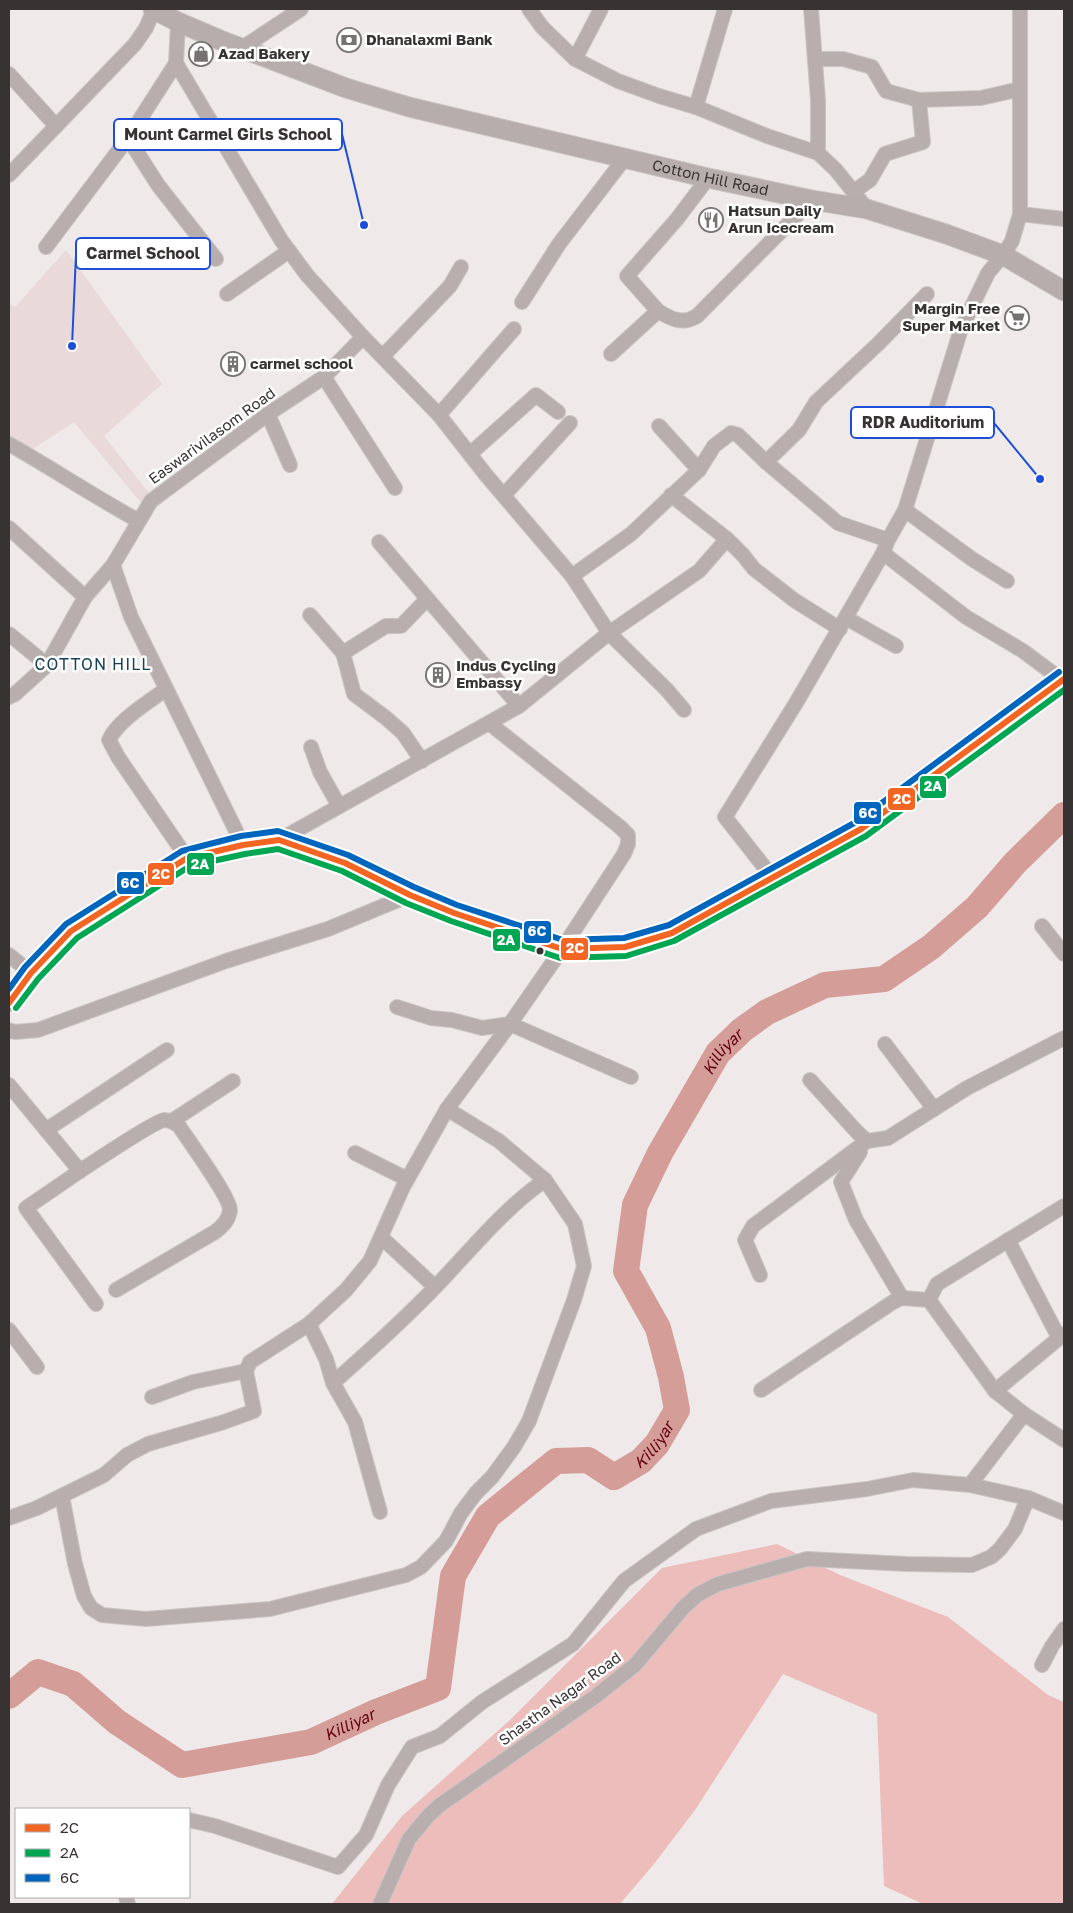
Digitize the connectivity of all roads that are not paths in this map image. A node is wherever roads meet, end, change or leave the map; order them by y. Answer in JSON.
{"nodes":[{"id":1,"x":154,"y":9,"type":"edge"},
{"id":2,"x":300,"y":9,"type":"edge"},
{"id":3,"x":529,"y":9,"type":"edge"},
{"id":4,"x":601,"y":9,"type":"edge"},
{"id":5,"x":725,"y":9,"type":"edge"},
{"id":6,"x":811,"y":9,"type":"edge"},
{"id":7,"x":1020,"y":9,"type":"edge"},
{"id":8,"x":178,"y":22,"type":"junction"},
{"id":9,"x":242,"y":48,"type":"junction"},
{"id":10,"x":574,"y":59,"type":"junction"},
{"id":11,"x":814,"y":59,"type":"junction"},
{"id":12,"x":176,"y":63,"type":"junction"},
{"id":13,"x":9,"y":74,"type":"edge"},
{"id":14,"x":1020,"y":89,"type":"junction"},
{"id":15,"x":919,"y":100,"type":"junction"},
{"id":16,"x":696,"y":107,"type":"junction"},
{"id":17,"x":56,"y":126,"type":"junction"},
{"id":18,"x":128,"y":138,"type":"junction"},
{"id":19,"x":818,"y":153,"type":"junction"},
{"id":20,"x":625,"y":158,"type":"junction"},
{"id":21,"x":9,"y":175,"type":"edge"},
{"id":22,"x":708,"y":178,"type":"junction"},
{"id":23,"x":853,"y":192,"type":"junction"},
{"id":24,"x":812,"y":200,"type":"junction"},
{"id":25,"x":867,"y":209,"type":"junction"},
{"id":26,"x":1020,"y":214,"type":"junction"},
{"id":27,"x":1064,"y":219,"type":"edge"},
{"id":28,"x":46,"y":247,"type":"dead end"},
{"id":29,"x":289,"y":251,"type":"junction"},
{"id":30,"x":1003,"y":255,"type":"junction"},
{"id":31,"x":216,"y":259,"type":"dead end"},
{"id":32,"x":461,"y":267,"type":"dead end"},
{"id":33,"x":1064,"y":291,"type":"edge"},
{"id":34,"x":227,"y":294,"type":"dead end"},
{"id":35,"x":927,"y":294,"type":"dead end"},
{"id":36,"x":522,"y":302,"type":"dead end"},
{"id":37,"x":658,"y":311,"type":"junction"},
{"id":38,"x":514,"y":329,"type":"dead end"},
{"id":39,"x":363,"y":337,"type":"junction"},
{"id":40,"x":611,"y":354,"type":"dead end"},
{"id":41,"x":383,"y":356,"type":"junction"},
{"id":42,"x":324,"y":377,"type":"junction"},
{"id":43,"x":558,"y":412,"type":"dead end"},
{"id":44,"x":268,"y":414,"type":"junction"},
{"id":45,"x":439,"y":415,"type":"junction"},
{"id":46,"x":570,"y":423,"type":"dead end"},
{"id":47,"x":660,"y":426,"type":"dead end"},
{"id":48,"x":9,"y":444,"type":"edge"},
{"id":49,"x":470,"y":454,"type":"junction"},
{"id":50,"x":766,"y":462,"type":"junction"},
{"id":51,"x":290,"y":465,"type":"dead end"},
{"id":52,"x":699,"y":470,"type":"junction"},
{"id":53,"x":395,"y":488,"type":"dead end"},
{"id":54,"x":504,"y":495,"type":"junction"},
{"id":55,"x":671,"y":496,"type":"junction"},
{"id":56,"x":905,"y":510,"type":"junction"},
{"id":57,"x":139,"y":521,"type":"junction"},
{"id":58,"x":9,"y":528,"type":"edge"},
{"id":59,"x":727,"y":539,"type":"junction"},
{"id":60,"x":379,"y":542,"type":"dead end"},
{"id":61,"x":886,"y":547,"type":"junction"},
{"id":62,"x":113,"y":566,"type":"junction"},
{"id":63,"x":572,"y":576,"type":"junction"},
{"id":64,"x":1007,"y":582,"type":"dead end"},
{"id":65,"x":85,"y":597,"type":"junction"},
{"id":66,"x":427,"y":599,"type":"junction"},
{"id":67,"x":310,"y":615,"type":"dead end"},
{"id":68,"x":843,"y":623,"type":"junction"},
{"id":69,"x":609,"y":633,"type":"junction"},
{"id":70,"x":9,"y":634,"type":"edge"},
{"id":71,"x":896,"y":646,"type":"dead end"},
{"id":72,"x":342,"y":653,"type":"junction"},
{"id":73,"x":47,"y":665,"type":"junction"},
{"id":74,"x":1063,"y":679,"type":"edge"},
{"id":75,"x":166,"y":688,"type":"junction"},
{"id":76,"x":9,"y":697,"type":"edge"},
{"id":77,"x":519,"y":706,"type":"junction"},
{"id":78,"x":684,"y":710,"type":"dead end"},
{"id":79,"x":489,"y":723,"type":"junction"},
{"id":80,"x":311,"y":747,"type":"dead end"},
{"id":81,"x":422,"y":761,"type":"junction"},
{"id":82,"x":339,"y":806,"type":"junction"},
{"id":83,"x":279,"y":840,"type":"junction"},
{"id":84,"x":243,"y":845,"type":"junction"},
{"id":85,"x":187,"y":858,"type":"junction"},
{"id":86,"x":774,"y":878,"type":"junction"},
{"id":87,"x":410,"y":895,"type":"junction"},
{"id":88,"x":1042,"y":926,"type":"dead end"},
{"id":89,"x":562,"y":949,"type":"junction"},
{"id":90,"x":1064,"y":954,"type":"edge"},
{"id":91,"x":9,"y":955,"type":"edge"},
{"id":92,"x":31,"y":973,"type":"junction"},
{"id":93,"x":9,"y":1003,"type":"edge"},
{"id":94,"x":397,"y":1008,"type":"dead end"},
{"id":95,"x":510,"y":1024,"type":"junction"},
{"id":96,"x":9,"y":1030,"type":"edge"},
{"id":97,"x":1064,"y":1038,"type":"edge"},
{"id":98,"x":885,"y":1044,"type":"dead end"},
{"id":99,"x":167,"y":1050,"type":"dead end"},
{"id":100,"x":631,"y":1078,"type":"dead end"},
{"id":101,"x":810,"y":1080,"type":"dead end"},
{"id":102,"x":233,"y":1081,"type":"dead end"},
{"id":103,"x":9,"y":1086,"type":"edge"},
{"id":104,"x":447,"y":1109,"type":"junction"},
{"id":105,"x":934,"y":1109,"type":"junction"},
{"id":106,"x":172,"y":1121,"type":"junction"},
{"id":107,"x":46,"y":1130,"type":"junction"},
{"id":108,"x":868,"y":1141,"type":"junction"},
{"id":109,"x":355,"y":1153,"type":"dead end"},
{"id":110,"x":80,"y":1171,"type":"junction"},
{"id":111,"x":407,"y":1179,"type":"junction"},
{"id":112,"x":545,"y":1180,"type":"junction"},
{"id":113,"x":1064,"y":1206,"type":"edge"},
{"id":114,"x":381,"y":1237,"type":"junction"},
{"id":115,"x":1008,"y":1240,"type":"junction"},
{"id":116,"x":760,"y":1275,"type":"dead end"},
{"id":117,"x":435,"y":1287,"type":"junction"},
{"id":118,"x":116,"y":1290,"type":"dead end"},
{"id":119,"x":902,"y":1298,"type":"junction"},
{"id":120,"x":929,"y":1300,"type":"junction"},
{"id":121,"x":96,"y":1304,"type":"dead end"},
{"id":122,"x":309,"y":1324,"type":"junction"},
{"id":123,"x":9,"y":1330,"type":"edge"},
{"id":124,"x":1061,"y":1336,"type":"edge"},
{"id":125,"x":37,"y":1367,"type":"dead end"},
{"id":126,"x":246,"y":1372,"type":"junction"},
{"id":127,"x":333,"y":1383,"type":"junction"},
{"id":128,"x":761,"y":1390,"type":"dead end"},
{"id":129,"x":995,"y":1391,"type":"junction"},
{"id":130,"x":152,"y":1398,"type":"dead end"},
{"id":131,"x":1024,"y":1414,"type":"junction"},
{"id":132,"x":1064,"y":1440,"type":"edge"},
{"id":133,"x":970,"y":1485,"type":"junction"},
{"id":134,"x":62,"y":1496,"type":"junction"},
{"id":135,"x":1028,"y":1498,"type":"junction"},
{"id":136,"x":380,"y":1512,"type":"dead end"},
{"id":137,"x":1064,"y":1513,"type":"edge"},
{"id":138,"x":9,"y":1518,"type":"edge"},
{"id":139,"x":1064,"y":1629,"type":"edge"},
{"id":140,"x":1042,"y":1664,"type":"dead end"},
{"id":141,"x":190,"y":1820,"type":"edge"},
{"id":142,"x":380,"y":1904,"type":"edge"}],
"edges":[{"from":1,"to":8,"type":"main road","name":"Cotton Hill Road"},
{"from":1,"to":17,"type":"street"},
{"from":2,"to":9,"type":"street"},
{"from":3,"to":10,"type":"street"},
{"from":4,"to":10,"type":"street"},
{"from":5,"to":16,"type":"street"},
{"from":6,"to":11,"type":"street"},
{"from":7,"to":14,"type":"street"},
{"from":8,"to":9,"type":"main road","name":"Cotton Hill Road"},
{"from":8,"to":12,"type":"street"},
{"from":9,"to":20,"type":"main road","name":"Cotton Hill Road"},
{"from":10,"to":16,"type":"street"},
{"from":11,"to":15,"type":"street"},
{"from":11,"to":19,"type":"street"},
{"from":12,"to":18,"type":"street"},
{"from":12,"to":29,"type":"street"},
{"from":13,"to":17,"type":"street"},
{"from":14,"to":15,"type":"street"},
{"from":14,"to":26,"type":"street"},
{"from":15,"to":23,"type":"street"},
{"from":16,"to":19,"type":"street"},
{"from":17,"to":21,"type":"street"},
{"from":18,"to":28,"type":"street"},
{"from":18,"to":31,"type":"street"},
{"from":19,"to":23,"type":"street"},
{"from":20,"to":22,"type":"main road","name":"Cotton Hill Road"},
{"from":20,"to":36,"type":"street"},
{"from":22,"to":24,"type":"main road","name":"Cotton Hill Road"},
{"from":22,"to":37,"type":"street"},
{"from":23,"to":25,"type":"street"},
{"from":24,"to":25,"type":"main road","name":"Cotton Hill Road"},
{"from":24,"to":37,"type":"street"},
{"from":25,"to":30,"type":"main road","name":"Cotton Hill Road"},
{"from":26,"to":27,"type":"street"},
{"from":26,"to":30,"type":"street"},
{"from":29,"to":34,"type":"street"},
{"from":29,"to":39,"type":"street"},
{"from":30,"to":33,"type":"main road","name":"Cotton Hill Road"},
{"from":30,"to":56,"type":"street"},
{"from":32,"to":41,"type":"street"},
{"from":35,"to":50,"type":"street"},
{"from":37,"to":40,"type":"street"},
{"from":38,"to":45,"type":"street"},
{"from":39,"to":41,"type":"street"},
{"from":39,"to":42,"type":"street","name":"Easwarivilasom Road"},
{"from":41,"to":45,"type":"street"},
{"from":42,"to":44,"type":"street","name":"Easwarivilasom Road"},
{"from":42,"to":53,"type":"street"},
{"from":43,"to":49,"type":"street"},
{"from":44,"to":51,"type":"street"},
{"from":44,"to":57,"type":"street","name":"Easwarivilasom Road"},
{"from":45,"to":49,"type":"street"},
{"from":46,"to":54,"type":"street"},
{"from":47,"to":52,"type":"street"},
{"from":48,"to":57,"type":"street"},
{"from":49,"to":54,"type":"street"},
{"from":50,"to":52,"type":"street"},
{"from":50,"to":61,"type":"street"},
{"from":52,"to":55,"type":"street"},
{"from":54,"to":63,"type":"street"},
{"from":55,"to":59,"type":"street"},
{"from":55,"to":63,"type":"street"},
{"from":56,"to":61,"type":"street"},
{"from":56,"to":64,"type":"street"},
{"from":57,"to":62,"type":"street","name":"Easwarivilasom Road"},
{"from":58,"to":65,"type":"street"},
{"from":59,"to":68,"type":"street"},
{"from":59,"to":69,"type":"street"},
{"from":60,"to":66,"type":"street"},
{"from":61,"to":68,"type":"street"},
{"from":61,"to":74,"type":"street"},
{"from":62,"to":65,"type":"street","name":"Easwarivilasom Road"},
{"from":62,"to":75,"type":"street"},
{"from":63,"to":69,"type":"street"},
{"from":65,"to":73,"type":"street","name":"Easwarivilasom Road"},
{"from":66,"to":72,"type":"street"},
{"from":66,"to":77,"type":"street"},
{"from":67,"to":72,"type":"street"},
{"from":68,"to":71,"type":"street"},
{"from":68,"to":86,"type":"street"},
{"from":69,"to":77,"type":"street"},
{"from":69,"to":78,"type":"street"},
{"from":70,"to":73,"type":"street"},
{"from":72,"to":81,"type":"street"},
{"from":73,"to":76,"type":"street","name":"Easwarivilasom Road"},
{"from":74,"to":86,"type":"street"},
{"from":75,"to":84,"type":"street"},
{"from":75,"to":85,"type":"street"},
{"from":77,"to":79,"type":"street"},
{"from":79,"to":81,"type":"street"},
{"from":79,"to":89,"type":"street"},
{"from":80,"to":82,"type":"street"},
{"from":81,"to":82,"type":"street"},
{"from":82,"to":83,"type":"street"},
{"from":83,"to":84,"type":"street"},
{"from":83,"to":87,"type":"street"},
{"from":84,"to":85,"type":"street"},
{"from":85,"to":92,"type":"street"},
{"from":86,"to":89,"type":"street"},
{"from":87,"to":89,"type":"street"},
{"from":87,"to":96,"type":"street"},
{"from":88,"to":90,"type":"street"},
{"from":89,"to":95,"type":"street"},
{"from":91,"to":92,"type":"street"},
{"from":92,"to":93,"type":"street"},
{"from":94,"to":95,"type":"street"},
{"from":95,"to":100,"type":"street"},
{"from":95,"to":104,"type":"street"},
{"from":97,"to":105,"type":"street"},
{"from":98,"to":105,"type":"street"},
{"from":99,"to":107,"type":"street"},
{"from":101,"to":108,"type":"street"},
{"from":102,"to":106,"type":"street"},
{"from":103,"to":107,"type":"street"},
{"from":104,"to":111,"type":"street"},
{"from":104,"to":112,"type":"street"},
{"from":105,"to":108,"type":"street"},
{"from":106,"to":110,"type":"street"},
{"from":106,"to":118,"type":"street"},
{"from":107,"to":110,"type":"street"},
{"from":108,"to":116,"type":"street"},
{"from":108,"to":119,"type":"street"},
{"from":109,"to":111,"type":"street"},
{"from":110,"to":121,"type":"street"},
{"from":111,"to":114,"type":"street"},
{"from":112,"to":117,"type":"street"},
{"from":112,"to":134,"type":"street"},
{"from":113,"to":115,"type":"street"},
{"from":114,"to":117,"type":"street"},
{"from":114,"to":122,"type":"street"},
{"from":115,"to":120,"type":"street"},
{"from":115,"to":124,"type":"street"},
{"from":117,"to":127,"type":"street"},
{"from":119,"to":120,"type":"street"},
{"from":119,"to":128,"type":"street"},
{"from":120,"to":129,"type":"street"},
{"from":122,"to":126,"type":"street"},
{"from":122,"to":127,"type":"street"},
{"from":123,"to":125,"type":"street"},
{"from":124,"to":129,"type":"street"},
{"from":126,"to":130,"type":"street"},
{"from":126,"to":134,"type":"street"},
{"from":127,"to":136,"type":"street"},
{"from":129,"to":131,"type":"street"},
{"from":131,"to":132,"type":"street"},
{"from":131,"to":133,"type":"street"},
{"from":133,"to":135,"type":"street"},
{"from":133,"to":141,"type":"street"},
{"from":134,"to":138,"type":"street"},
{"from":135,"to":137,"type":"street"},
{"from":135,"to":142,"type":"street","name":"Shastha Nagar Road"},
{"from":139,"to":140,"type":"street"}]}
